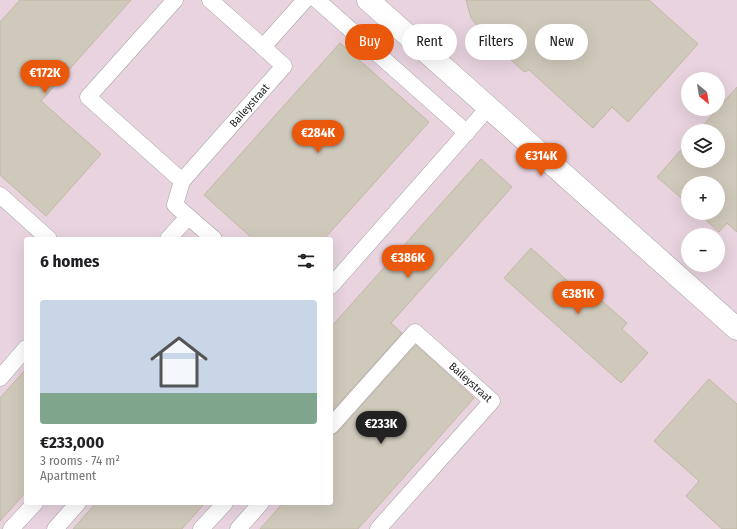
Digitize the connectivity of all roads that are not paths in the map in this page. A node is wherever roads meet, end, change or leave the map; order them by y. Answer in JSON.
{"nodes":[{"id":1,"x":175,"y":0,"type":"edge"},
{"id":2,"x":210,"y":0,"type":"edge"},
{"id":3,"x":305,"y":0,"type":"edge"},
{"id":4,"x":317,"y":0,"type":"edge"},
{"id":5,"x":368,"y":0,"type":"edge"},
{"id":6,"x":263,"y":47,"type":"junction"},
{"id":7,"x":488,"y":108,"type":"junction"},
{"id":8,"x":467,"y":132,"type":"junction"},
{"id":9,"x":182,"y":181,"type":"junction"},
{"id":10,"x":0,"y":195,"type":"edge"},
{"id":11,"x":188,"y":217,"type":"junction"},
{"id":12,"x":47,"y":237,"type":"edge"},
{"id":13,"x":170,"y":237,"type":"edge"},
{"id":14,"x":212,"y":237,"type":"edge"},
{"id":15,"x":333,"y":284,"type":"edge"},
{"id":16,"x":737,"y":329,"type":"edge"},
{"id":17,"x":24,"y":350,"type":"edge"},
{"id":18,"x":0,"y":378,"type":"edge"},
{"id":19,"x":333,"y":424,"type":"edge"},
{"id":20,"x":33,"y":505,"type":"edge"},
{"id":21,"x":76,"y":505,"type":"edge"},
{"id":22,"x":223,"y":505,"type":"edge"},
{"id":23,"x":260,"y":505,"type":"edge"},
{"id":24,"x":11,"y":529,"type":"edge"},
{"id":25,"x":55,"y":529,"type":"edge"},
{"id":26,"x":201,"y":529,"type":"edge"},
{"id":27,"x":238,"y":529,"type":"edge"},
{"id":28,"x":378,"y":529,"type":"edge"}],
"edges":[{"from":1,"to":9,"type":"lane"},
{"from":2,"to":6,"type":"lane"},
{"from":3,"to":6,"type":"lane"},
{"from":4,"to":8,"type":"lane"},
{"from":5,"to":7,"type":"street"},
{"from":6,"to":9,"type":"lane","name":"Baileystraat"},
{"from":7,"to":8,"type":"lane"},
{"from":7,"to":16,"type":"street"},
{"from":8,"to":15,"type":"lane"},
{"from":9,"to":11,"type":"lane","name":"Baileystraat"},
{"from":10,"to":12,"type":"lane"},
{"from":11,"to":13,"type":"lane"},
{"from":11,"to":14,"type":"lane","name":"Baileystraat"},
{"from":17,"to":18,"type":"lane"},
{"from":19,"to":28,"type":"lane","name":"Baileystraat"},
{"from":20,"to":24,"type":"lane"},
{"from":21,"to":25,"type":"lane"},
{"from":22,"to":26,"type":"lane"},
{"from":23,"to":27,"type":"lane"}]}
